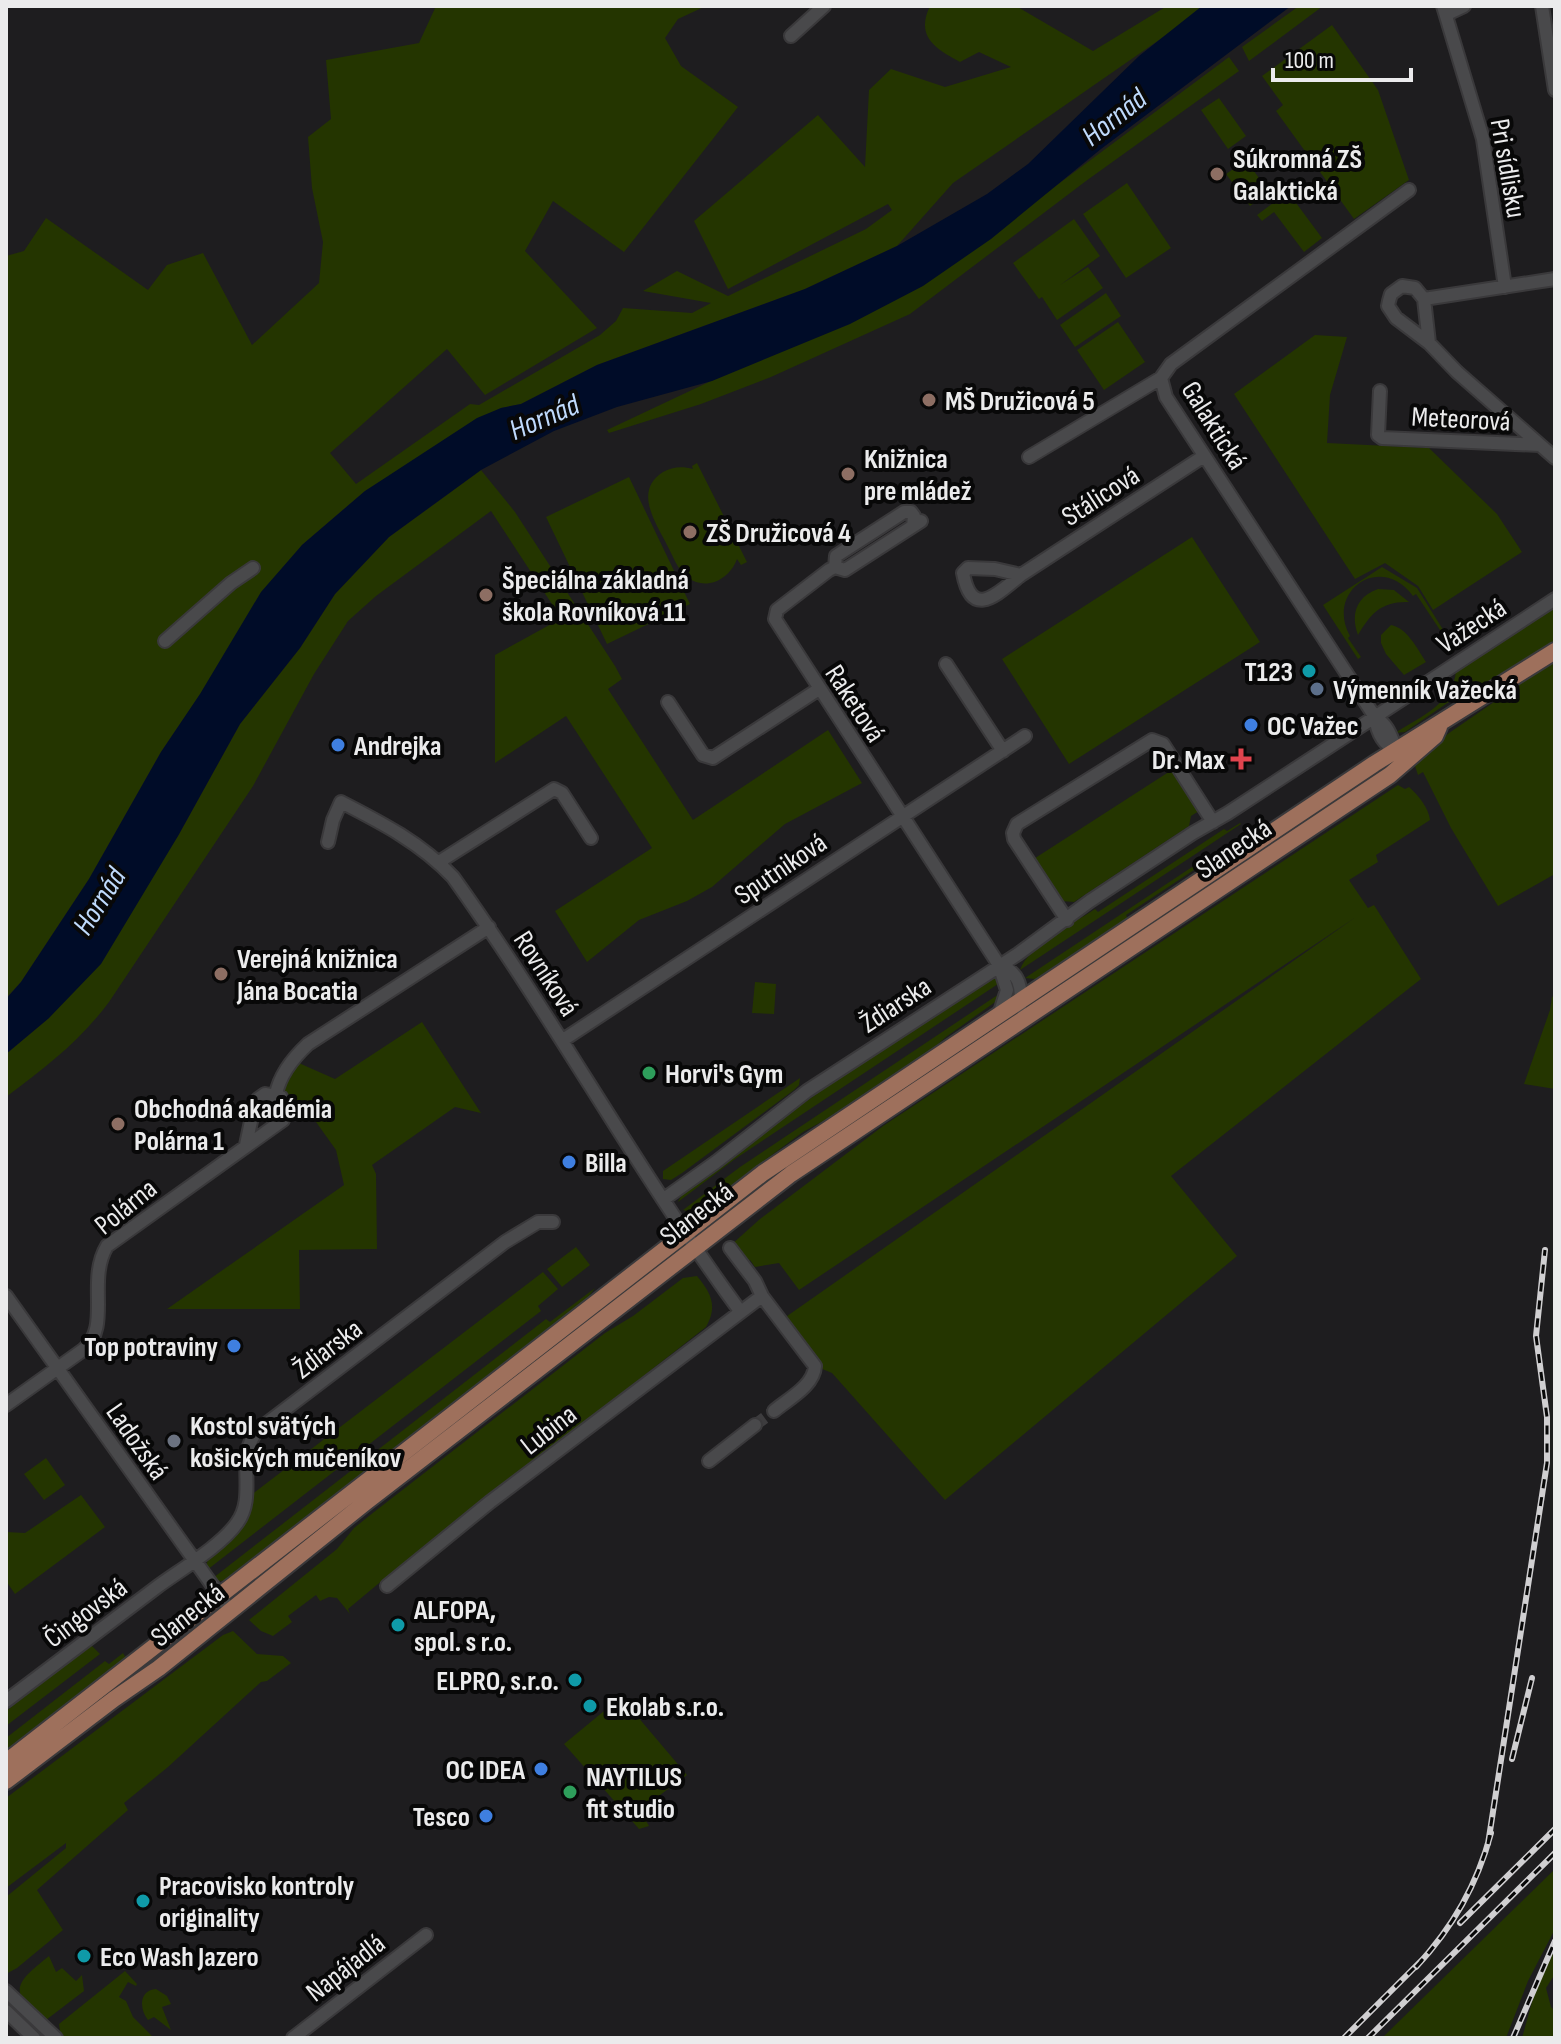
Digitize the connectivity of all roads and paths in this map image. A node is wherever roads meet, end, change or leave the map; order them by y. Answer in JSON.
{"nodes":[{"id":1,"x":824,"y":6,"type":"edge"},
{"id":2,"x":1464,"y":6,"type":"edge"},
{"id":3,"x":1542,"y":6,"type":"edge"},
{"id":4,"x":1445,"y":10,"type":"edge"},
{"id":5,"x":791,"y":36,"type":"dead end"},
{"id":6,"x":1555,"y":90,"type":"edge"},
{"id":7,"x":1409,"y":190,"type":"dead end"},
{"id":8,"x":1555,"y":279,"type":"edge"},
{"id":9,"x":1505,"y":287,"type":"junction"},
{"id":10,"x":1424,"y":299,"type":"junction"},
{"id":11,"x":1429,"y":343,"type":"junction"},
{"id":12,"x":1161,"y":378,"type":"junction"},
{"id":13,"x":1380,"y":391,"type":"dead end"},
{"id":14,"x":1540,"y":445,"type":"junction"},
{"id":15,"x":1204,"y":456,"type":"junction"},
{"id":16,"x":1029,"y":457,"type":"dead end"},
{"id":17,"x":1555,"y":458,"type":"edge"},
{"id":18,"x":917,"y":524,"type":"dead end"},
{"id":19,"x":253,"y":568,"type":"dead end"},
{"id":20,"x":1021,"y":575,"type":"dead end"},
{"id":21,"x":1555,"y":599,"type":"edge"},
{"id":22,"x":165,"y":641,"type":"dead end"},
{"id":23,"x":1555,"y":651,"type":"edge"},
{"id":24,"x":946,"y":664,"type":"dead end"},
{"id":25,"x":819,"y":689,"type":"junction"},
{"id":26,"x":668,"y":702,"type":"dead end"},
{"id":27,"x":1375,"y":717,"type":"junction"},
{"id":28,"x":1025,"y":736,"type":"dead end"},
{"id":29,"x":1003,"y":751,"type":"junction"},
{"id":30,"x":1400,"y":757,"type":"junction"},
{"id":31,"x":901,"y":817,"type":"junction"},
{"id":32,"x":1213,"y":822,"type":"junction"},
{"id":33,"x":591,"y":838,"type":"dead end"},
{"id":34,"x":328,"y":842,"type":"dead end"},
{"id":35,"x":439,"y":862,"type":"junction"},
{"id":36,"x":1067,"y":920,"type":"junction"},
{"id":37,"x":489,"y":927,"type":"junction"},
{"id":38,"x":1018,"y":954,"type":"junction"},
{"id":39,"x":999,"y":965,"type":"junction"},
{"id":40,"x":1016,"y":977,"type":"junction"},
{"id":41,"x":1045,"y":984,"type":"junction"},
{"id":42,"x":1021,"y":999,"type":"junction"},
{"id":43,"x":1000,"y":1012,"type":"junction"},
{"id":44,"x":1014,"y":1024,"type":"junction"},
{"id":45,"x":563,"y":1040,"type":"junction"},
{"id":46,"x":276,"y":1094,"type":"junction"},
{"id":47,"x":246,"y":1145,"type":"junction"},
{"id":48,"x":664,"y":1199,"type":"junction"},
{"id":49,"x":553,"y":1222,"type":"dead end"},
{"id":50,"x":686,"y":1232,"type":"junction"},
{"id":51,"x":695,"y":1247,"type":"junction"},
{"id":52,"x":730,"y":1248,"type":"dead end"},
{"id":53,"x":6,"y":1296,"type":"edge"},
{"id":54,"x":762,"y":1296,"type":"junction"},
{"id":55,"x":740,"y":1311,"type":"junction"},
{"id":56,"x":57,"y":1368,"type":"junction"},
{"id":57,"x":6,"y":1405,"type":"edge"},
{"id":58,"x":774,"y":1411,"type":"tunnel mouth"},
{"id":59,"x":755,"y":1425,"type":"tunnel mouth"},
{"id":60,"x":709,"y":1461,"type":"dead end"},
{"id":61,"x":193,"y":1560,"type":"junction"},
{"id":62,"x":387,"y":1586,"type":"dead end"},
{"id":63,"x":220,"y":1597,"type":"junction"},
{"id":64,"x":232,"y":1612,"type":"junction"},
{"id":65,"x":6,"y":1701,"type":"edge"},
{"id":66,"x":6,"y":1762,"type":"edge"},
{"id":67,"x":6,"y":1781,"type":"edge"},
{"id":68,"x":426,"y":1935,"type":"dead end"},
{"id":69,"x":6,"y":1991,"type":"edge"},
{"id":70,"x":6,"y":2011,"type":"edge"},
{"id":71,"x":34,"y":2038,"type":"edge"},
{"id":72,"x":56,"y":2038,"type":"edge"},
{"id":73,"x":293,"y":2038,"type":"edge"}],
"edges":[{"from":1,"to":5,"type":"street"},
{"from":2,"to":4,"type":"street"},
{"from":3,"to":6,"type":"street"},
{"from":4,"to":9,"type":"street","name":"Pri sídlisku"},
{"from":7,"to":12,"type":"street","name":"Galaktická"},
{"from":8,"to":9,"type":"street"},
{"from":9,"to":10,"type":"street"},
{"from":10,"to":11,"type":"street"},
{"from":10,"to":11,"type":"street","name":"Meteorová"},
{"from":11,"to":14,"type":"street","name":"Meteorová"},
{"from":12,"to":15,"type":"street","name":"Galaktická"},
{"from":12,"to":16,"type":"street"},
{"from":13,"to":14,"type":"street","name":"Meteorová"},
{"from":14,"to":17,"type":"street","name":"Meteorová"},
{"from":15,"to":20,"type":"street","name":"Stálicová"},
{"from":15,"to":27,"type":"street","name":"Galaktická"},
{"from":18,"to":25,"type":"street","name":"Raketová"},
{"from":19,"to":22,"type":"street"},
{"from":21,"to":27,"type":"street","name":"Važecká"},
{"from":23,"to":30,"type":"main road","name":"Slanecká"},
{"from":24,"to":29,"type":"street"},
{"from":25,"to":26,"type":"street"},
{"from":25,"to":31,"type":"street","name":"Raketová"},
{"from":27,"to":30,"type":"street","name":"Galaktická"},
{"from":27,"to":32,"type":"street","name":"Važecká"},
{"from":28,"to":29,"type":"street","name":"Sputniková"},
{"from":29,"to":31,"type":"street","name":"Sputniková"},
{"from":30,"to":41,"type":"main road","name":"Slanecká"},
{"from":30,"to":44,"type":"main road","name":"Slanecká"},
{"from":31,"to":39,"type":"street","name":"Raketová"},
{"from":31,"to":45,"type":"street","name":"Sputniková"},
{"from":32,"to":36,"type":"street","name":"Važecká"},
{"from":32,"to":36,"type":"street"},
{"from":33,"to":35,"type":"street"},
{"from":34,"to":35,"type":"street","name":"Rovníková"},
{"from":35,"to":37,"type":"street","name":"Rovníková"},
{"from":36,"to":38,"type":"street","name":"Važecká"},
{"from":37,"to":45,"type":"street","name":"Rovníková"},
{"from":37,"to":46,"type":"street"},
{"from":38,"to":39,"type":"street","name":"Važecká"},
{"from":38,"to":40,"type":"street"},
{"from":39,"to":40,"type":"street","name":"Raketová"},
{"from":39,"to":43,"type":"street","name":"Raketová"},
{"from":39,"to":48,"type":"street","name":"Ždiarska"},
{"from":40,"to":41,"type":"street","name":"Raketová"},
{"from":40,"to":42,"type":"street"},
{"from":41,"to":42,"type":"main road","name":"Slanecká"},
{"from":42,"to":43,"type":"main road","name":"Slanecká"},
{"from":42,"to":44,"type":"street"},
{"from":43,"to":50,"type":"main road","name":"Slanecká"},
{"from":44,"to":51,"type":"main road","name":"Slanecká"},
{"from":45,"to":48,"type":"street","name":"Rovníková"},
{"from":46,"to":47,"type":"street"},
{"from":46,"to":47,"type":"street","name":"Polárna"},
{"from":47,"to":56,"type":"street","name":"Polárna"},
{"from":48,"to":50,"type":"street","name":"Rovníková"},
{"from":49,"to":61,"type":"street","name":"Ždiarska"},
{"from":50,"to":51,"type":"street","name":"Rovníková"},
{"from":50,"to":63,"type":"main road","name":"Slanecká"},
{"from":51,"to":55,"type":"street"},
{"from":51,"to":64,"type":"main road","name":"Slanecká"},
{"from":52,"to":54,"type":"street"},
{"from":53,"to":56,"type":"street","name":"Ladožská"},
{"from":54,"to":55,"type":"street","name":"Lubina"},
{"from":54,"to":58,"type":"street"},
{"from":55,"to":62,"type":"street","name":"Lubina"},
{"from":56,"to":57,"type":"street","name":"Polárna"},
{"from":56,"to":61,"type":"street","name":"Ladožská"},
{"from":59,"to":60,"type":"street"},
{"from":61,"to":63,"type":"street","name":"Ladožská"},
{"from":61,"to":65,"type":"street","name":"Čingovská"},
{"from":63,"to":64,"type":"street","name":"Ladožská"},
{"from":63,"to":66,"type":"main road","name":"Slanecká"},
{"from":64,"to":67,"type":"main road","name":"Slanecká"},
{"from":68,"to":73,"type":"street","name":"Napájadlá"},
{"from":69,"to":72,"type":"street"},
{"from":70,"to":71,"type":"street"}]}
